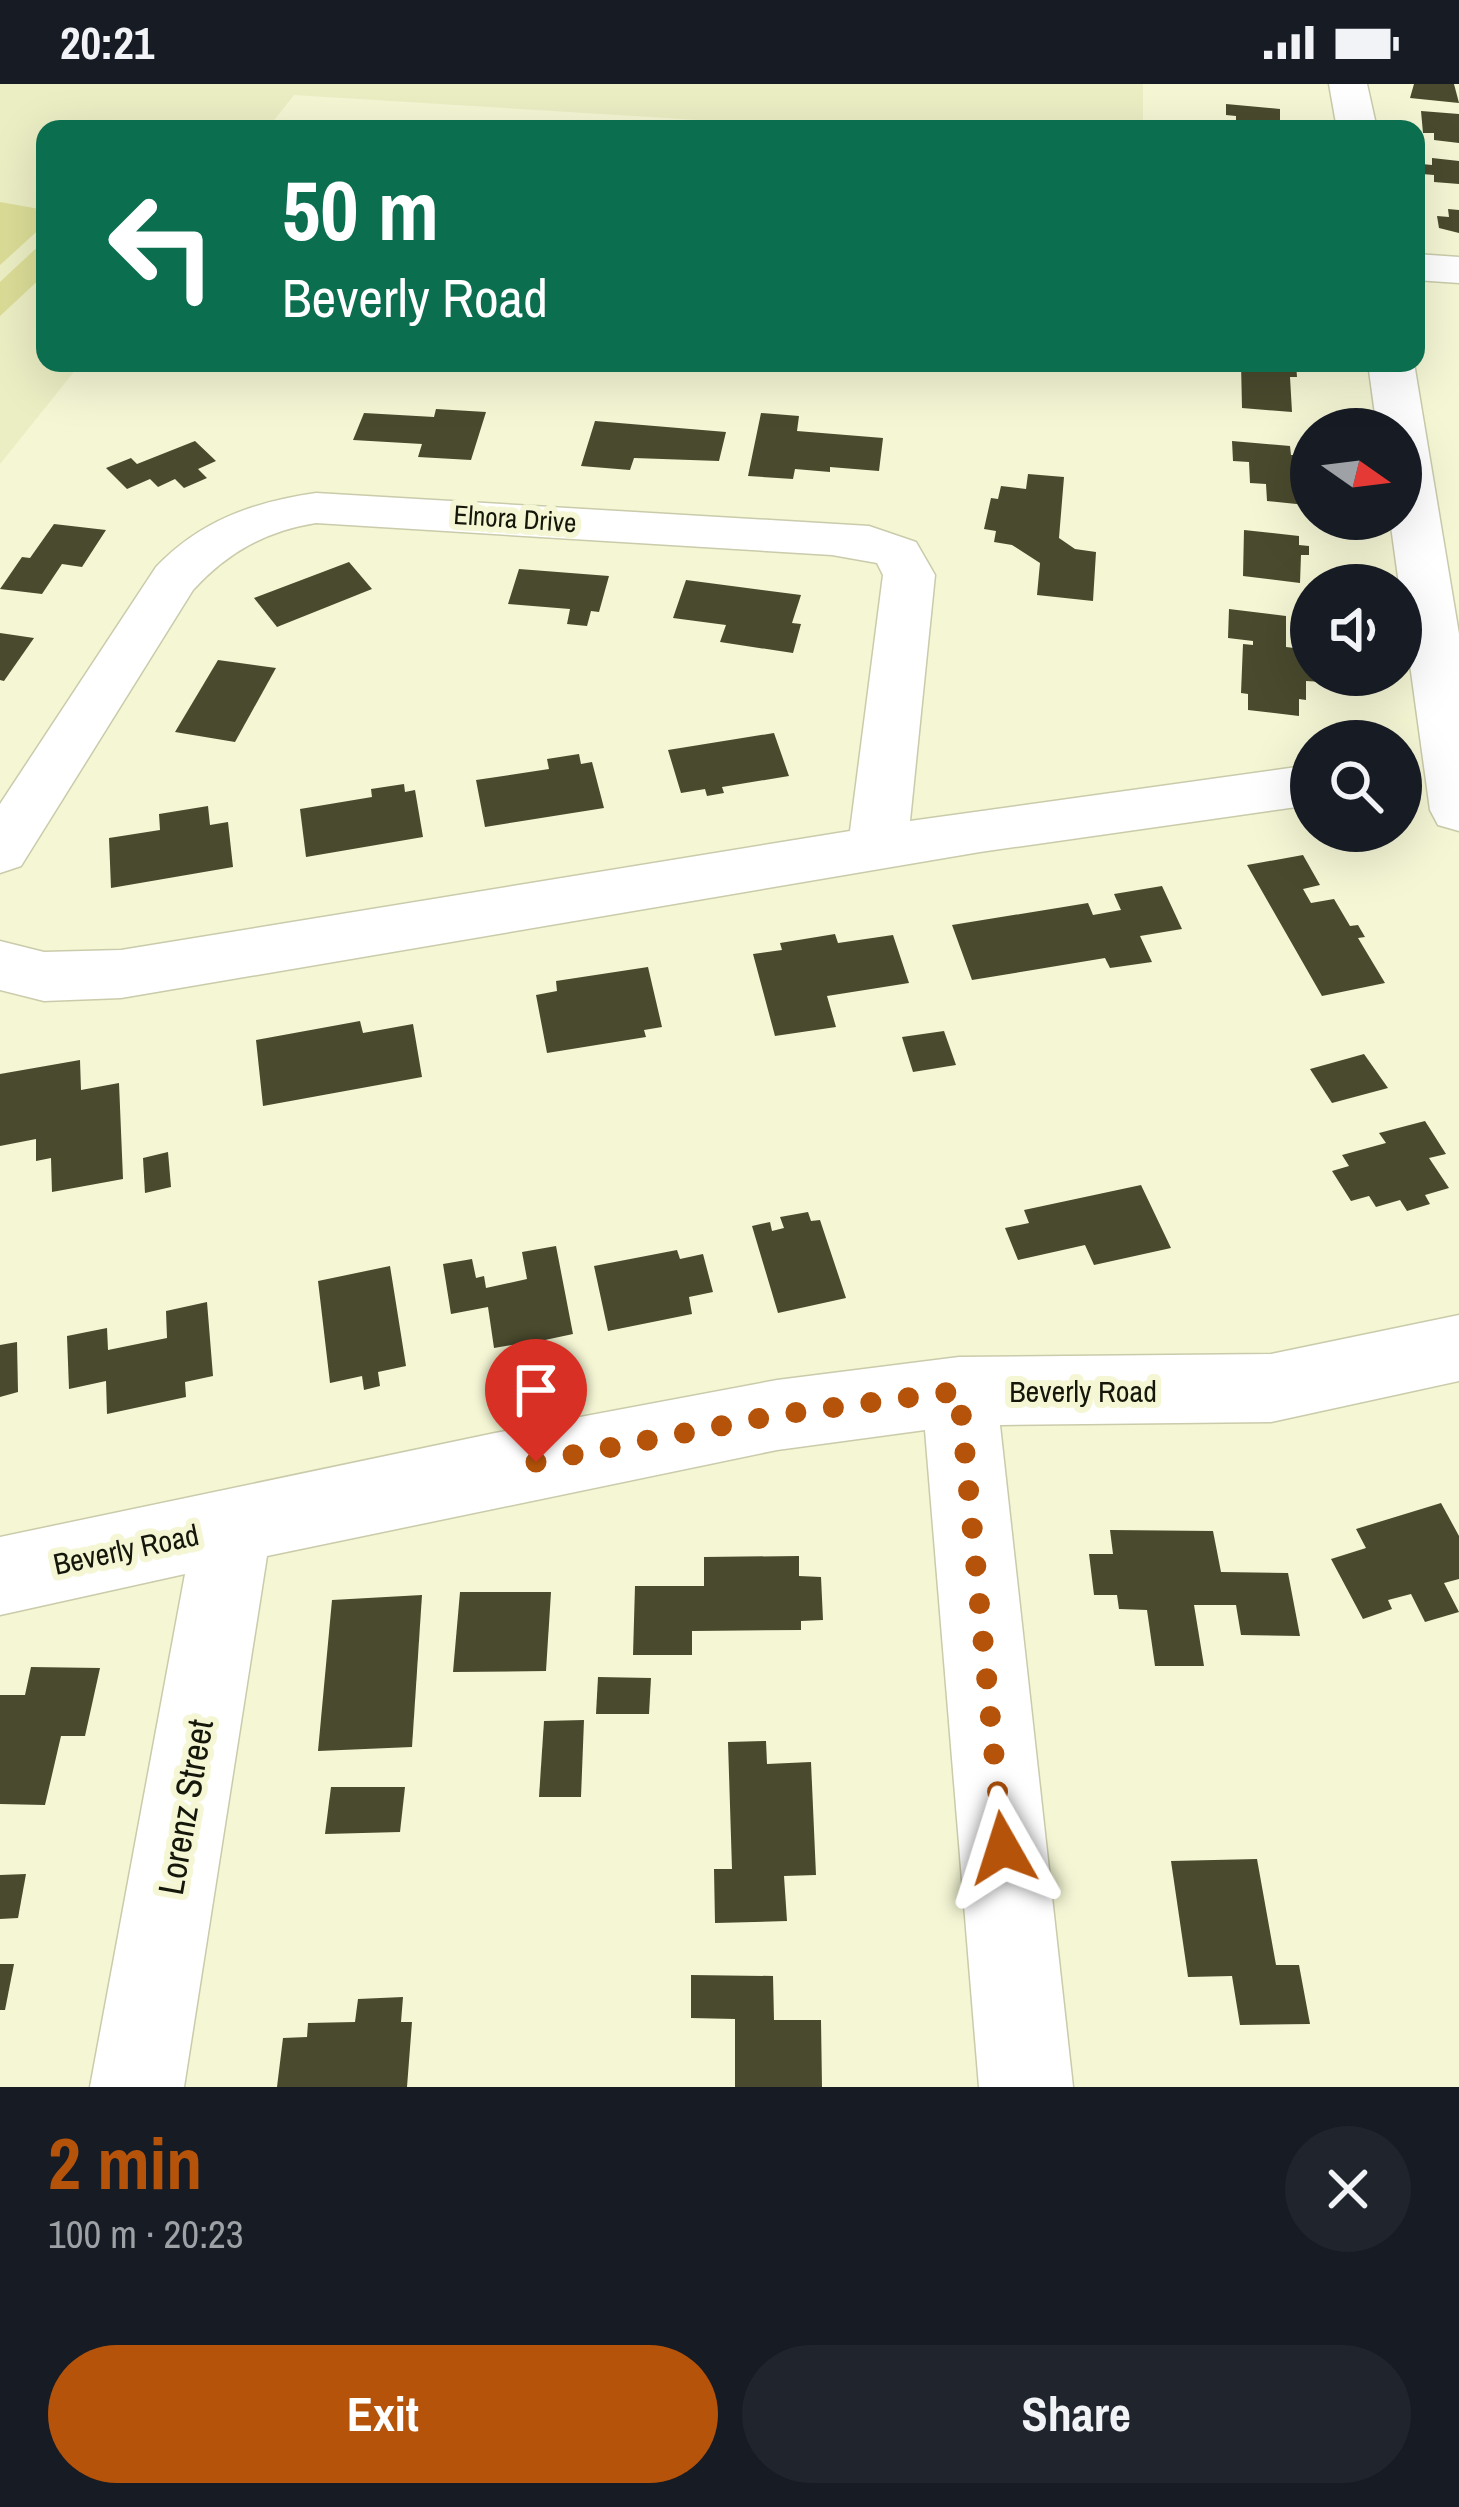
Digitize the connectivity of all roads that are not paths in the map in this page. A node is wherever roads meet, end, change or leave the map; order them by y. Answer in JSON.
{"nodes":[{"id":1,"x":1348,"y":84,"type":"edge"},
{"id":2,"x":1355,"y":120,"type":"edge"},
{"id":3,"x":1425,"y":268,"type":"edge"},
{"id":4,"x":1459,"y":270,"type":"edge"},
{"id":5,"x":1391,"y":372,"type":"edge"},
{"id":6,"x":1436,"y":752,"type":"edge"},
{"id":7,"x":1290,"y":787,"type":"edge"},
{"id":8,"x":1459,"y":810,"type":"edge"},
{"id":9,"x":877,"y":848,"type":"junction"},
{"id":10,"x":0,"y":850,"type":"edge"},
{"id":11,"x":0,"y":965,"type":"edge"},
{"id":12,"x":1459,"y":1348,"type":"edge"},
{"id":13,"x":959,"y":1391,"type":"junction"},
{"id":14,"x":233,"y":1526,"type":"junction"},
{"id":15,"x":0,"y":1576,"type":"edge"},
{"id":16,"x":137,"y":2087,"type":"edge"},
{"id":17,"x":1026,"y":2087,"type":"edge"}],
"edges":[{"from":1,"to":2,"type":"street"},
{"from":3,"to":4,"type":"street"},
{"from":5,"to":6,"type":"street"},
{"from":6,"to":8,"type":"street"},
{"from":7,"to":9,"type":"street"},
{"from":9,"to":10,"type":"street","name":"Elnora Drive"},
{"from":9,"to":11,"type":"street"},
{"from":12,"to":13,"type":"street","name":"Beverly Road"},
{"from":13,"to":14,"type":"street","name":"Beverly Road"},
{"from":13,"to":17,"type":"street"},
{"from":14,"to":15,"type":"street","name":"Beverly Road"},
{"from":14,"to":16,"type":"street","name":"Lorenz Street"}]}
